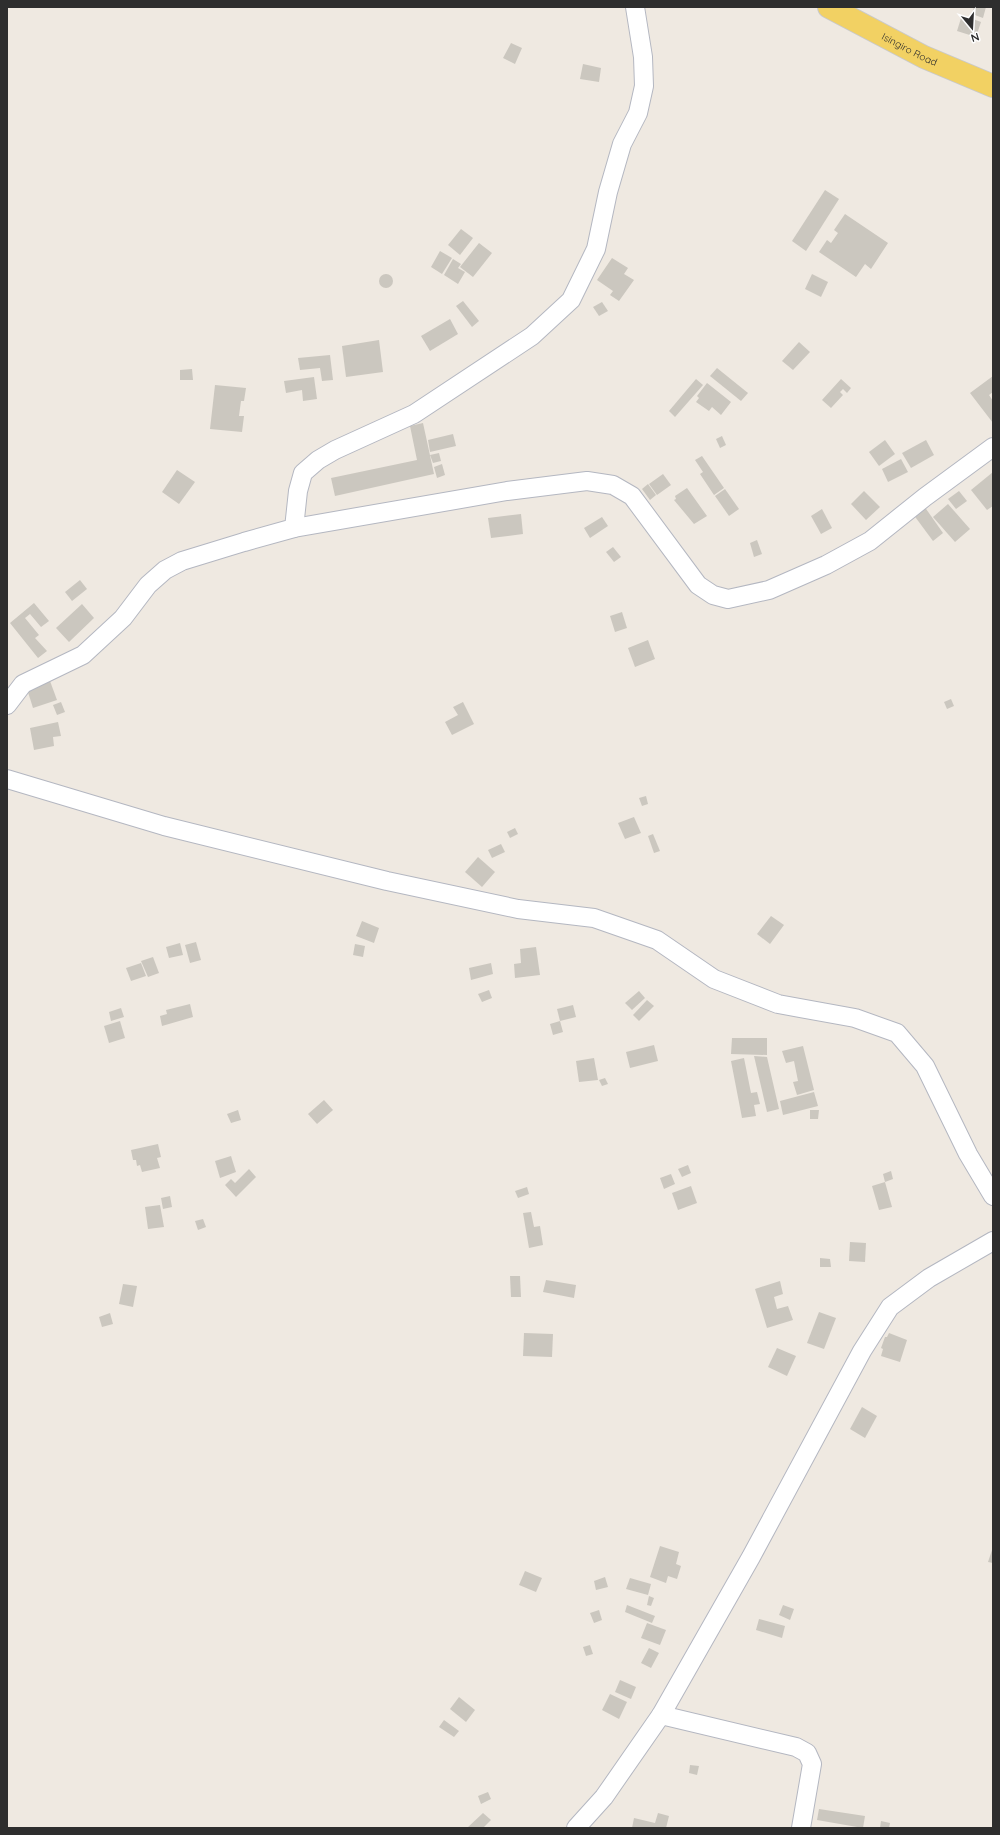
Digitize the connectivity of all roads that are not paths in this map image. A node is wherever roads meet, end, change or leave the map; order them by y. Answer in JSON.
{"nodes":[{"id":1,"x":634,"y":7,"type":"edge"},
{"id":2,"x":829,"y":7,"type":"edge"},
{"id":3,"x":993,"y":86,"type":"edge"},
{"id":4,"x":993,"y":447,"type":"edge"},
{"id":5,"x":294,"y":528,"type":"junction"},
{"id":6,"x":7,"y":704,"type":"edge"},
{"id":7,"x":7,"y":779,"type":"edge"},
{"id":8,"x":993,"y":1196,"type":"edge"},
{"id":9,"x":993,"y":1241,"type":"edge"},
{"id":10,"x":661,"y":1715,"type":"junction"},
{"id":11,"x":576,"y":1828,"type":"edge"},
{"id":12,"x":801,"y":1828,"type":"edge"}],
"edges":[{"from":1,"to":5,"type":"street"},
{"from":2,"to":3,"type":"main road","name":"Isingiro Road"},
{"from":4,"to":5,"type":"street"},
{"from":5,"to":6,"type":"street"},
{"from":7,"to":8,"type":"street"},
{"from":9,"to":10,"type":"street"},
{"from":10,"to":11,"type":"street"},
{"from":10,"to":12,"type":"street"}]}
